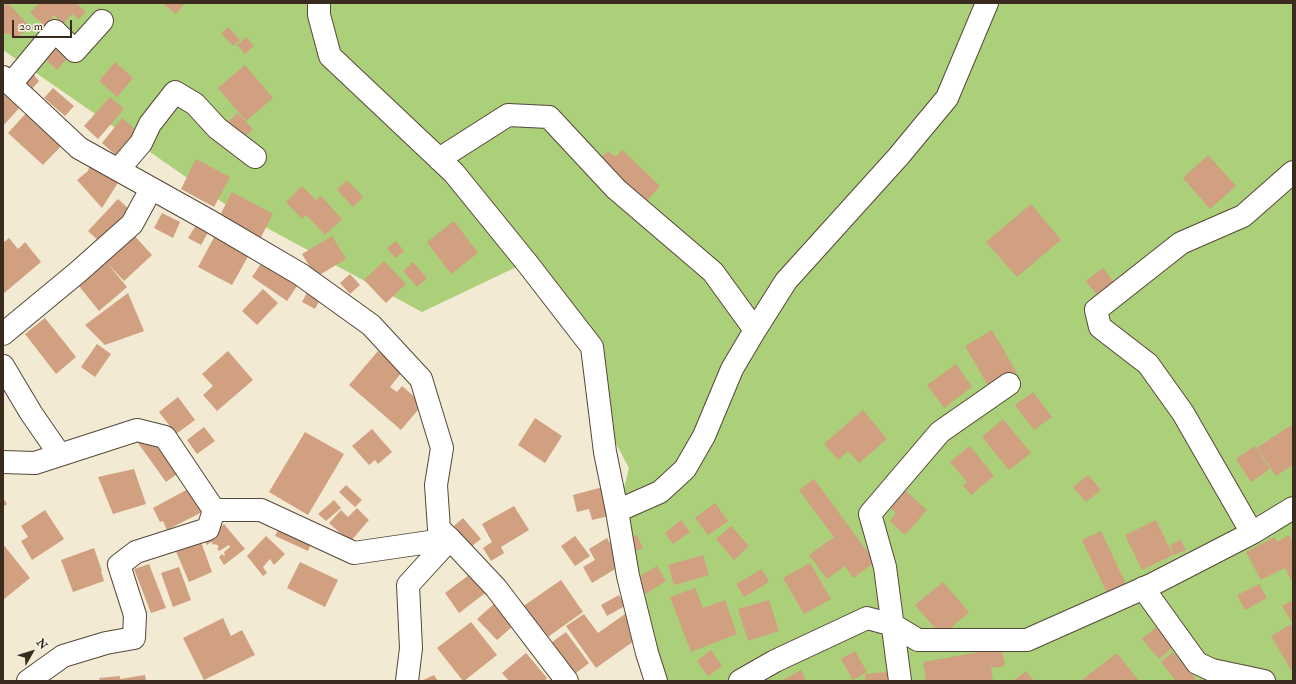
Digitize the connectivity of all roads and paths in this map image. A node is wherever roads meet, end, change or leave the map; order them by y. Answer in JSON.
{"nodes":[{"id":1,"x":319,"y":3,"type":"edge"},
{"id":2,"x":987,"y":3,"type":"edge"},
{"id":3,"x":102,"y":21,"type":"dead end"},
{"id":4,"x":7,"y":80,"type":"edge"},
{"id":5,"x":255,"y":156,"type":"dead end"},
{"id":6,"x":439,"y":159,"type":"junction"},
{"id":7,"x":118,"y":170,"type":"junction"},
{"id":8,"x":1293,"y":172,"type":"edge"},
{"id":9,"x":151,"y":189,"type":"junction"},
{"id":10,"x":755,"y":330,"type":"junction"},
{"id":11,"x":3,"y":334,"type":"edge"},
{"id":12,"x":3,"y":366,"type":"edge"},
{"id":13,"x":1009,"y":384,"type":"dead end"},
{"id":14,"x":60,"y":455,"type":"junction"},
{"id":15,"x":3,"y":462,"type":"edge"},
{"id":16,"x":1293,"y":508,"type":"edge"},
{"id":17,"x":214,"y":510,"type":"junction"},
{"id":18,"x":617,"y":511,"type":"junction"},
{"id":19,"x":1252,"y":533,"type":"junction"},
{"id":20,"x":450,"y":539,"type":"junction"},
{"id":21,"x":1143,"y":588,"type":"junction"},
{"id":22,"x":893,"y":625,"type":"junction"},
{"id":23,"x":28,"y":681,"type":"edge"},
{"id":24,"x":407,"y":681,"type":"edge"},
{"id":25,"x":567,"y":681,"type":"edge"},
{"id":26,"x":656,"y":681,"type":"edge"},
{"id":27,"x":740,"y":681,"type":"edge"},
{"id":28,"x":900,"y":681,"type":"edge"},
{"id":29,"x":1264,"y":681,"type":"edge"}],
"edges":[{"from":1,"to":6,"type":"street"},
{"from":2,"to":10,"type":"street"},
{"from":3,"to":4,"type":"street"},
{"from":4,"to":7,"type":"street"},
{"from":5,"to":7,"type":"street"},
{"from":6,"to":10,"type":"street"},
{"from":6,"to":18,"type":"street"},
{"from":7,"to":9,"type":"street"},
{"from":8,"to":19,"type":"street"},
{"from":9,"to":11,"type":"street"},
{"from":9,"to":20,"type":"street"},
{"from":10,"to":18,"type":"street"},
{"from":12,"to":14,"type":"street"},
{"from":13,"to":22,"type":"street"},
{"from":14,"to":15,"type":"street"},
{"from":14,"to":17,"type":"street"},
{"from":16,"to":19,"type":"street"},
{"from":17,"to":20,"type":"street"},
{"from":17,"to":23,"type":"street"},
{"from":18,"to":26,"type":"street"},
{"from":19,"to":21,"type":"street"},
{"from":20,"to":24,"type":"street"},
{"from":20,"to":25,"type":"street"},
{"from":21,"to":22,"type":"street"},
{"from":21,"to":29,"type":"street"},
{"from":22,"to":27,"type":"street"},
{"from":22,"to":28,"type":"street"}]}
